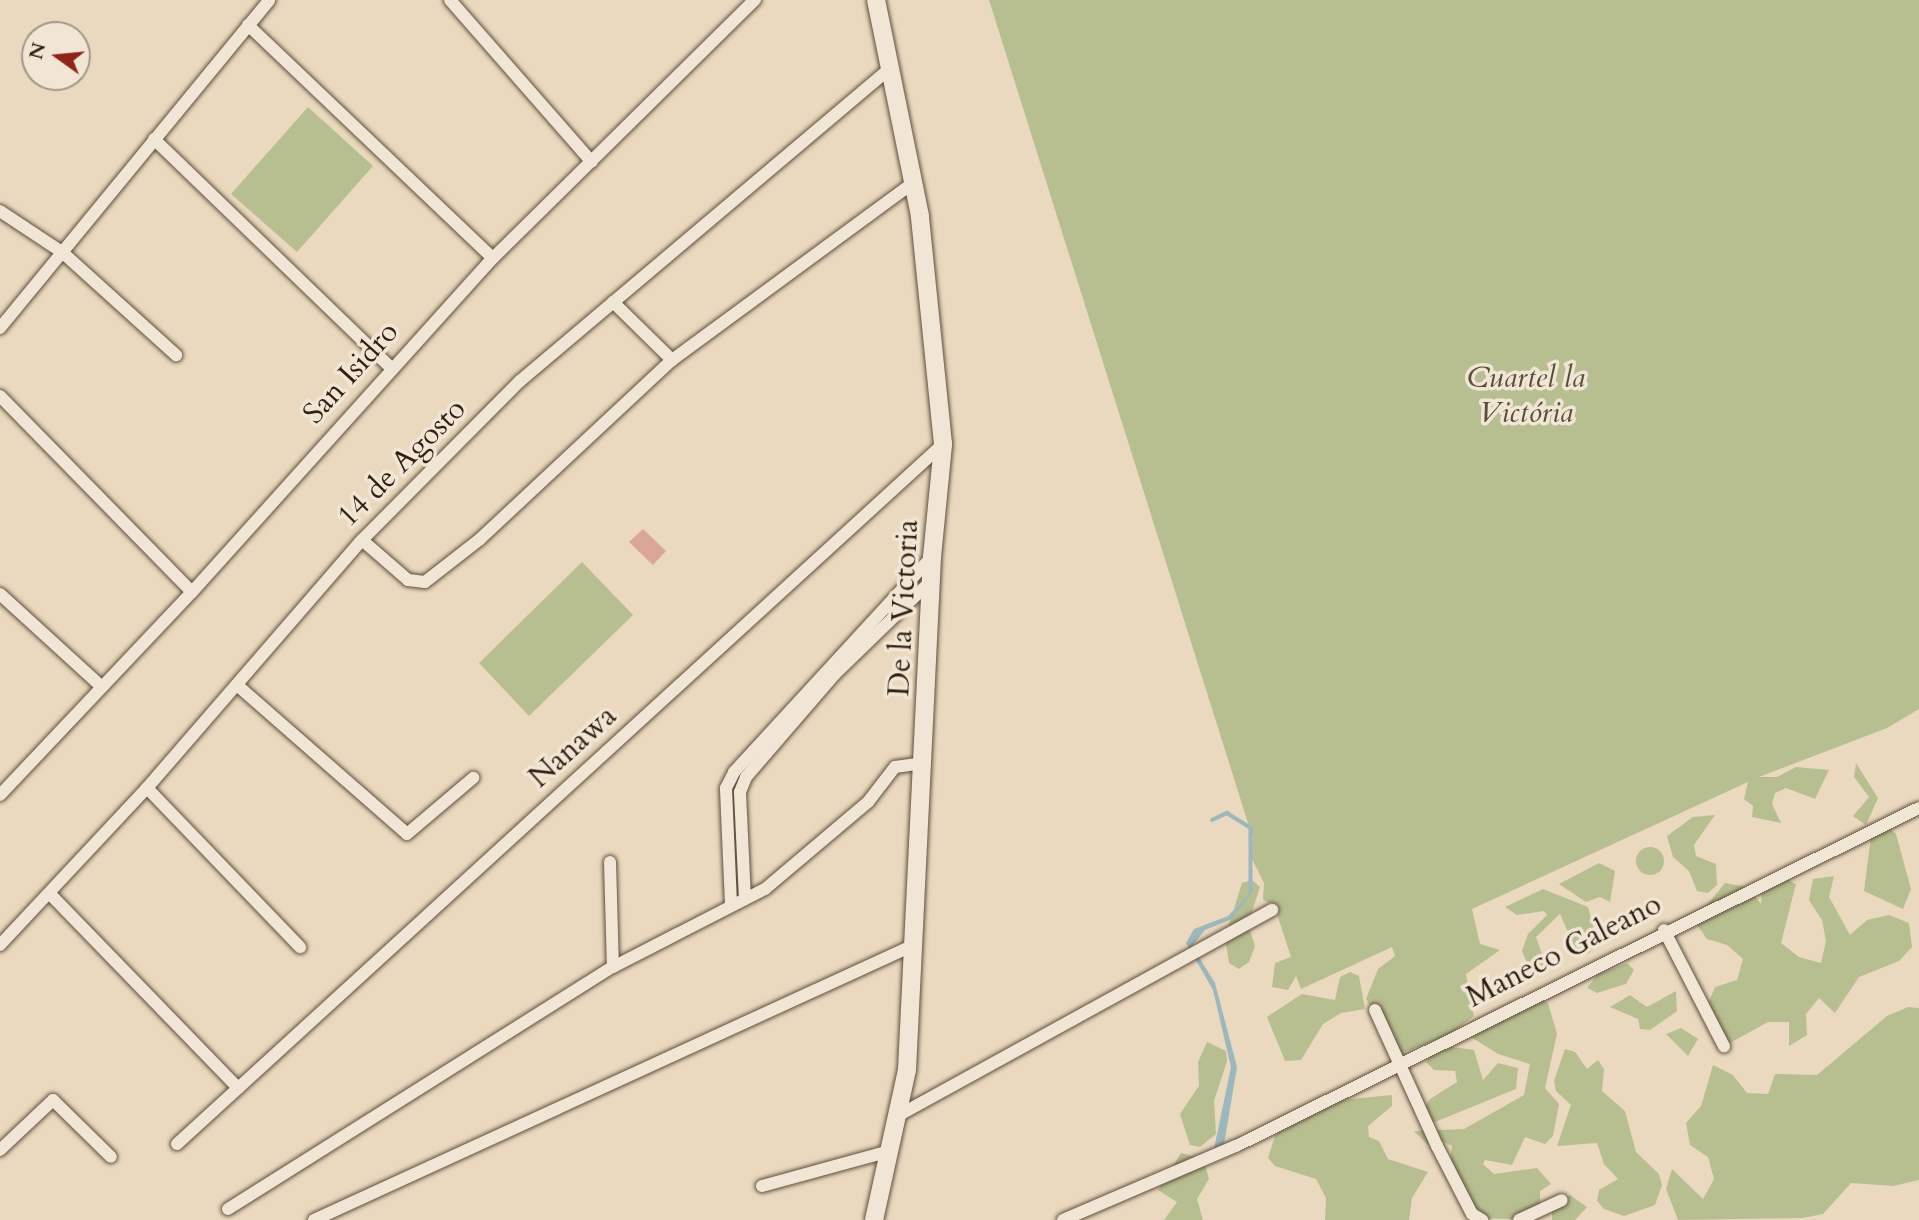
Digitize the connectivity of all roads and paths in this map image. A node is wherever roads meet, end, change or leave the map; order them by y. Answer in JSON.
{"nodes":[{"id":1,"x":269,"y":0,"type":"edge"},
{"id":2,"x":450,"y":0,"type":"edge"},
{"id":3,"x":755,"y":0,"type":"edge"},
{"id":4,"x":876,"y":0,"type":"edge"},
{"id":5,"x":247,"y":25,"type":"junction"},
{"id":6,"x":890,"y":68,"type":"junction"},
{"id":7,"x":154,"y":139,"type":"junction"},
{"id":8,"x":592,"y":162,"type":"junction"},
{"id":9,"x":913,"y":183,"type":"junction"},
{"id":10,"x":0,"y":211,"type":"edge"},
{"id":11,"x":62,"y":253,"type":"junction"},
{"id":12,"x":493,"y":258,"type":"junction"},
{"id":13,"x":612,"y":302,"type":"junction"},
{"id":14,"x":0,"y":328,"type":"edge"},
{"id":15,"x":176,"y":355,"type":"dead end"},
{"id":16,"x":672,"y":360,"type":"junction"},
{"id":17,"x":391,"y":368,"type":"junction"},
{"id":18,"x":0,"y":396,"type":"edge"},
{"id":19,"x":943,"y":444,"type":"junction"},
{"id":20,"x":362,"y":540,"type":"junction"},
{"id":21,"x":932,"y":557,"type":"junction"},
{"id":22,"x":931,"y":582,"type":"junction"},
{"id":23,"x":192,"y":592,"type":"junction"},
{"id":24,"x":0,"y":594,"type":"edge"},
{"id":25,"x":237,"y":685,"type":"junction"},
{"id":26,"x":102,"y":687,"type":"junction"},
{"id":27,"x":925,"y":763,"type":"junction"},
{"id":28,"x":473,"y":778,"type":"dead end"},
{"id":29,"x":726,"y":788,"type":"junction"},
{"id":30,"x":147,"y":789,"type":"junction"},
{"id":31,"x":740,"y":792,"type":"junction"},
{"id":32,"x":0,"y":795,"type":"edge"},
{"id":33,"x":1919,"y":808,"type":"edge"},
{"id":34,"x":610,"y":862,"type":"dead end"},
{"id":35,"x":51,"y":895,"type":"junction"},
{"id":36,"x":745,"y":900,"type":"junction"},
{"id":37,"x":731,"y":904,"type":"junction"},
{"id":38,"x":1272,"y":910,"type":"dead end"},
{"id":39,"x":1664,"y":930,"type":"junction"},
{"id":40,"x":0,"y":945,"type":"edge"},
{"id":41,"x":914,"y":945,"type":"junction"},
{"id":42,"x":300,"y":947,"type":"dead end"},
{"id":43,"x":613,"y":967,"type":"junction"},
{"id":44,"x":1375,"y":1010,"type":"dead end"},
{"id":45,"x":1724,"y":1046,"type":"dead end"},
{"id":46,"x":1399,"y":1063,"type":"junction"},
{"id":47,"x":238,"y":1088,"type":"junction"},
{"id":48,"x":899,"y":1115,"type":"junction"},
{"id":49,"x":177,"y":1144,"type":"dead end"},
{"id":50,"x":0,"y":1150,"type":"edge"},
{"id":51,"x":890,"y":1151,"type":"junction"},
{"id":52,"x":111,"y":1157,"type":"dead end"},
{"id":53,"x":762,"y":1186,"type":"dead end"},
{"id":54,"x":1562,"y":1200,"type":"dead end"},
{"id":55,"x":228,"y":1209,"type":"dead end"},
{"id":56,"x":314,"y":1220,"type":"edge"},
{"id":57,"x":874,"y":1220,"type":"edge"},
{"id":58,"x":1063,"y":1220,"type":"edge"},
{"id":59,"x":1482,"y":1220,"type":"edge"},
{"id":60,"x":1519,"y":1220,"type":"edge"}],
"edges":[{"from":1,"to":5,"type":"street"},
{"from":2,"to":8,"type":"street"},
{"from":3,"to":8,"type":"street","name":"San Isidro"},
{"from":4,"to":6,"type":"main road","name":"De la Victoria"},
{"from":5,"to":7,"type":"street"},
{"from":5,"to":12,"type":"street"},
{"from":6,"to":9,"type":"main road","name":"De la Victoria"},
{"from":6,"to":13,"type":"street","name":"14 de Agosto"},
{"from":7,"to":11,"type":"street"},
{"from":7,"to":17,"type":"street"},
{"from":8,"to":12,"type":"street","name":"San Isidro"},
{"from":9,"to":16,"type":"street"},
{"from":9,"to":19,"type":"main road","name":"De la Victoria"},
{"from":10,"to":11,"type":"street"},
{"from":11,"to":14,"type":"street"},
{"from":11,"to":15,"type":"street"},
{"from":12,"to":17,"type":"street","name":"San Isidro"},
{"from":13,"to":16,"type":"street"},
{"from":13,"to":20,"type":"street","name":"14 de Agosto"},
{"from":16,"to":20,"type":"street"},
{"from":17,"to":23,"type":"street","name":"San Isidro"},
{"from":18,"to":23,"type":"street"},
{"from":19,"to":21,"type":"main road","name":"De la Victoria"},
{"from":19,"to":47,"type":"street","name":"Nanawa"},
{"from":20,"to":25,"type":"street","name":"14 de Agosto"},
{"from":21,"to":22,"type":"main road","name":"De la Victoria"},
{"from":21,"to":29,"type":"street"},
{"from":22,"to":27,"type":"main road","name":"De la Victoria"},
{"from":22,"to":31,"type":"street"},
{"from":23,"to":26,"type":"street","name":"San Isidro"},
{"from":24,"to":26,"type":"street"},
{"from":25,"to":28,"type":"street"},
{"from":25,"to":30,"type":"street","name":"14 de Agosto"},
{"from":26,"to":32,"type":"street","name":"San Isidro"},
{"from":27,"to":36,"type":"street"},
{"from":27,"to":41,"type":"main road","name":"De la Victoria"},
{"from":29,"to":31,"type":"street"},
{"from":29,"to":37,"type":"street"},
{"from":30,"to":35,"type":"street","name":"14 de Agosto"},
{"from":30,"to":42,"type":"street"},
{"from":31,"to":36,"type":"street"},
{"from":33,"to":39,"type":"street","name":"Maneco Galeano"},
{"from":34,"to":43,"type":"street"},
{"from":35,"to":40,"type":"street","name":"14 de Agosto"},
{"from":35,"to":47,"type":"street"},
{"from":36,"to":37,"type":"street"},
{"from":37,"to":43,"type":"street"},
{"from":38,"to":48,"type":"street"},
{"from":39,"to":45,"type":"street"},
{"from":39,"to":46,"type":"street","name":"Maneco Galeano"},
{"from":41,"to":48,"type":"main road","name":"De la Victoria"},
{"from":41,"to":56,"type":"street"},
{"from":43,"to":55,"type":"street"},
{"from":44,"to":46,"type":"street"},
{"from":46,"to":58,"type":"street","name":"Maneco Galeano"},
{"from":46,"to":59,"type":"street"},
{"from":47,"to":49,"type":"street","name":"Nanawa"},
{"from":48,"to":51,"type":"main road","name":"De la Victoria"},
{"from":50,"to":52,"type":"street"},
{"from":51,"to":53,"type":"street"},
{"from":51,"to":57,"type":"main road","name":"De la Victoria"},
{"from":54,"to":60,"type":"street"}]}
